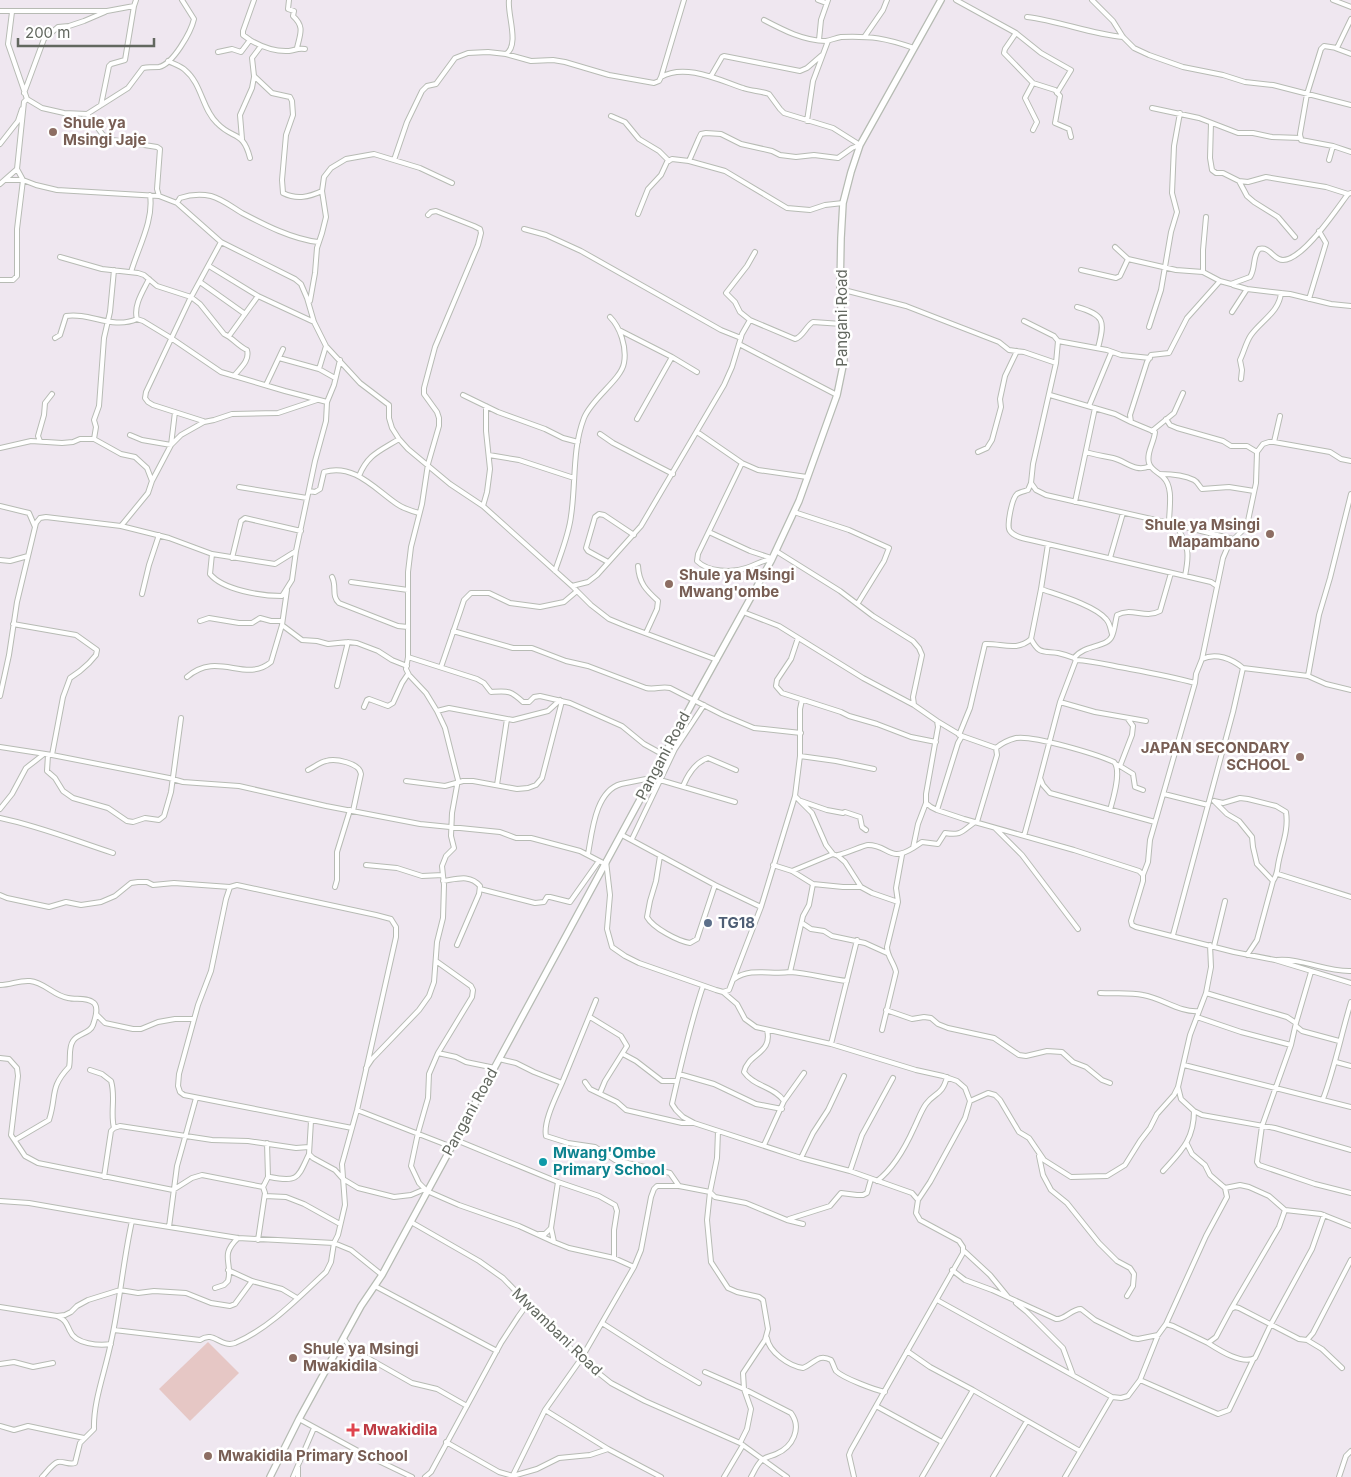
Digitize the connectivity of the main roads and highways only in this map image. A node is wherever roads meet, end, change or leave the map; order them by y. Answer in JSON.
{"nodes":[{"id":1,"x":941,"y":0,"type":"edge"},
{"id":2,"x":270,"y":1477,"type":"edge"}],
"edges":[{"from":1,"to":2,"type":"main road","name":"Pangani Road"}]}
